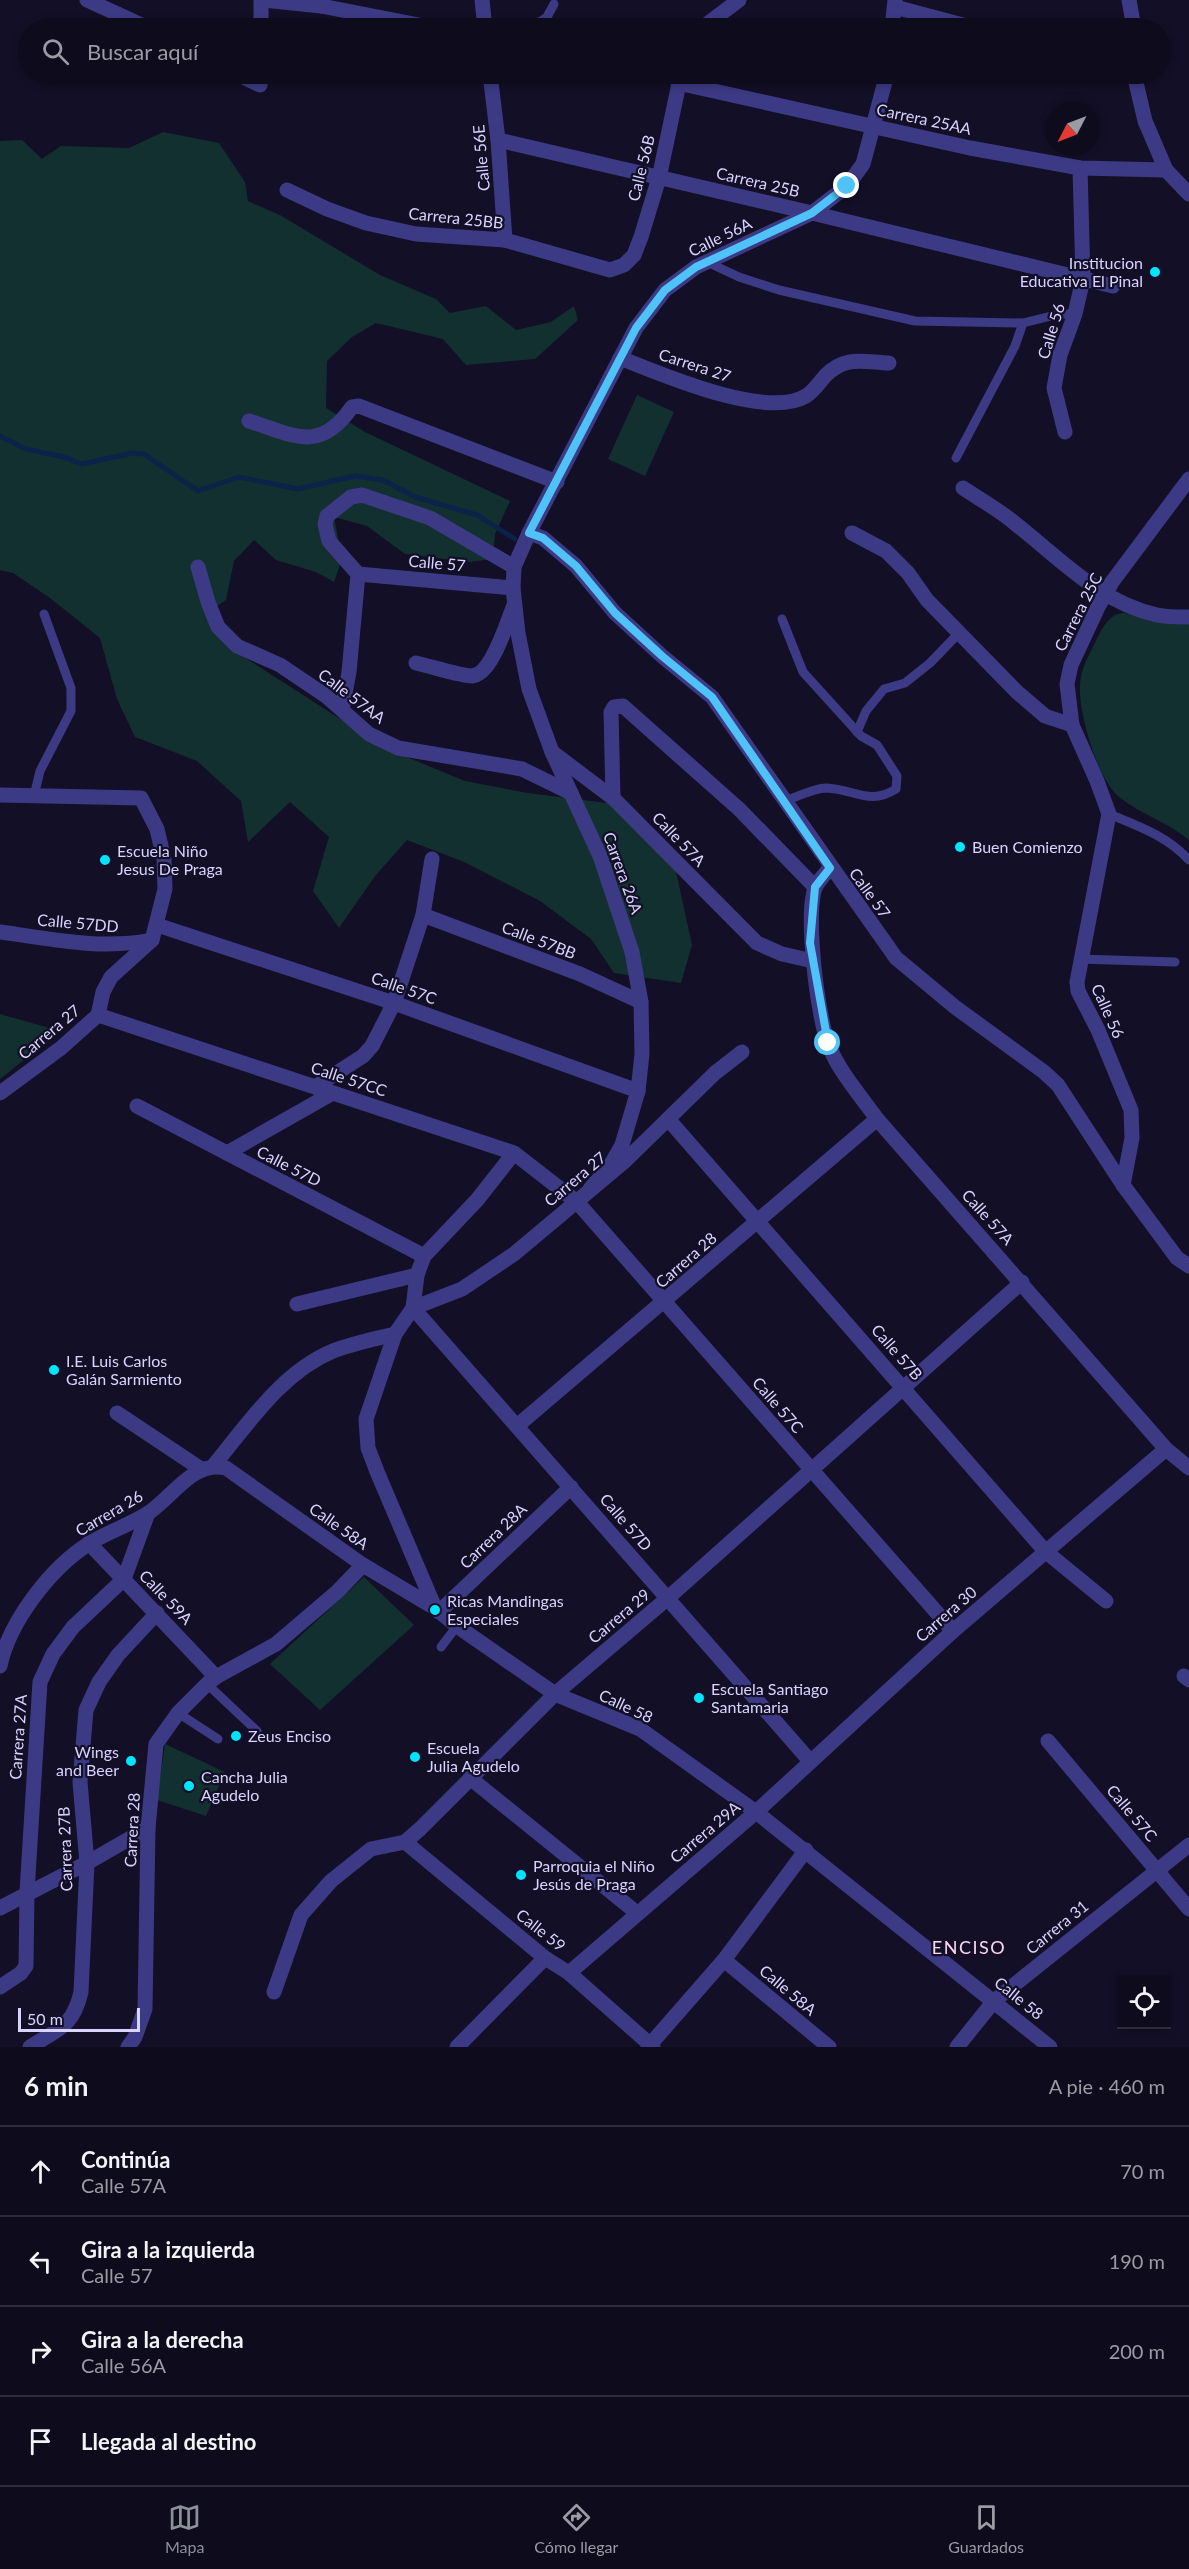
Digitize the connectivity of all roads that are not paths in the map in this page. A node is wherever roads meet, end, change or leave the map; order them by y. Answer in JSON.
{"nodes":[{"id":1,"x":87,"y":0,"type":"edge"},
{"id":2,"x":263,"y":0,"type":"edge"},
{"id":3,"x":482,"y":0,"type":"edge"},
{"id":4,"x":739,"y":0,"type":"edge"},
{"id":5,"x":1129,"y":0,"type":"edge"},
{"id":6,"x":895,"y":3,"type":"edge"},
{"id":7,"x":554,"y":4,"type":"dead end"},
{"id":8,"x":126,"y":18,"type":"edge"},
{"id":9,"x":262,"y":18,"type":"edge"},
{"id":10,"x":383,"y":18,"type":"edge"},
{"id":11,"x":483,"y":18,"type":"edge"},
{"id":12,"x":546,"y":18,"type":"edge"},
{"id":13,"x":715,"y":18,"type":"edge"},
{"id":14,"x":893,"y":18,"type":"edge"},
{"id":15,"x":942,"y":18,"type":"edge"},
{"id":16,"x":1132,"y":18,"type":"edge"},
{"id":17,"x":491,"y":84,"type":"edge"},
{"id":18,"x":679,"y":84,"type":"edge"},
{"id":19,"x":704,"y":84,"type":"edge"},
{"id":20,"x":884,"y":84,"type":"edge"},
{"id":21,"x":1133,"y":84,"type":"edge"},
{"id":22,"x":873,"y":127,"type":"junction"},
{"id":23,"x":498,"y":140,"type":"junction"},
{"id":24,"x":1080,"y":168,"type":"junction"},
{"id":25,"x":1166,"y":170,"type":"junction"},
{"id":26,"x":659,"y":178,"type":"junction"},
{"id":27,"x":287,"y":190,"type":"dead end"},
{"id":28,"x":1189,"y":194,"type":"edge"},
{"id":29,"x":812,"y":213,"type":"junction"},
{"id":30,"x":505,"y":240,"type":"junction"},
{"id":31,"x":707,"y":262,"type":"junction"},
{"id":32,"x":624,"y":265,"type":"joint"},
{"id":33,"x":1083,"y":279,"type":"junction"},
{"id":34,"x":1113,"y":286,"type":"dead end"},
{"id":35,"x":1075,"y":314,"type":"junction"},
{"id":36,"x":1023,"y":323,"type":"junction"},
{"id":37,"x":620,"y":358,"type":"junction"},
{"id":38,"x":889,"y":363,"type":"dead end"},
{"id":39,"x":249,"y":421,"type":"dead end"},
{"id":40,"x":1065,"y":432,"type":"dead end"},
{"id":41,"x":956,"y":458,"type":"dead end"},
{"id":42,"x":1189,"y":479,"type":"edge"},
{"id":43,"x":557,"y":482,"type":"junction"},
{"id":44,"x":963,"y":488,"type":"dead end"},
{"id":45,"x":852,"y":532,"type":"dead end"},
{"id":46,"x":529,"y":533,"type":"junction"},
{"id":47,"x":198,"y":567,"type":"dead end"},
{"id":48,"x":514,"y":567,"type":"junction"},
{"id":49,"x":358,"y":574,"type":"junction"},
{"id":50,"x":1106,"y":594,"type":"junction"},
{"id":51,"x":514,"y":595,"type":"junction"},
{"id":52,"x":44,"y":614,"type":"dead end"},
{"id":53,"x":1189,"y":617,"type":"edge"},
{"id":54,"x":782,"y":619,"type":"dead end"},
{"id":55,"x":958,"y":634,"type":"junction"},
{"id":56,"x":416,"y":663,"type":"dead end"},
{"id":57,"x":342,"y":710,"type":"junction"},
{"id":58,"x":1072,"y":725,"type":"junction"},
{"id":59,"x":857,"y":732,"type":"junction"},
{"id":60,"x":552,"y":752,"type":"junction"},
{"id":61,"x":571,"y":793,"type":"junction"},
{"id":62,"x":0,"y":795,"type":"edge"},
{"id":63,"x":34,"y":796,"type":"junction"},
{"id":64,"x":613,"y":798,"type":"junction"},
{"id":65,"x":785,"y":801,"type":"junction"},
{"id":66,"x":1109,"y":814,"type":"junction"},
{"id":67,"x":432,"y":859,"type":"dead end"},
{"id":68,"x":1189,"y":860,"type":"edge"},
{"id":69,"x":830,"y":868,"type":"junction"},
{"id":70,"x":815,"y":887,"type":"junction"},
{"id":71,"x":423,"y":915,"type":"junction"},
{"id":72,"x":157,"y":925,"type":"junction"},
{"id":73,"x":0,"y":932,"type":"edge"},
{"id":74,"x":152,"y":940,"type":"junction"},
{"id":75,"x":1079,"y":959,"type":"junction"},
{"id":76,"x":813,"y":961,"type":"junction"},
{"id":77,"x":1175,"y":962,"type":"dead end"},
{"id":78,"x":641,"y":1002,"type":"junction"},
{"id":79,"x":394,"y":1003,"type":"junction"},
{"id":80,"x":98,"y":1015,"type":"junction"},
{"id":81,"x":742,"y":1052,"type":"dead end"},
{"id":82,"x":315,"y":1087,"type":"junction"},
{"id":83,"x":638,"y":1091,"type":"junction"},
{"id":84,"x":0,"y":1093,"type":"edge"},
{"id":85,"x":332,"y":1094,"type":"junction"},
{"id":86,"x":138,"y":1106,"type":"dead end"},
{"id":87,"x":668,"y":1119,"type":"junction"},
{"id":88,"x":877,"y":1119,"type":"junction"},
{"id":89,"x":227,"y":1153,"type":"junction"},
{"id":90,"x":514,"y":1153,"type":"junction"},
{"id":91,"x":1123,"y":1185,"type":"junction"},
{"id":92,"x":590,"y":1189,"type":"junction"},
{"id":93,"x":577,"y":1202,"type":"junction"},
{"id":94,"x":757,"y":1222,"type":"junction"},
{"id":95,"x":424,"y":1256,"type":"junction"},
{"id":96,"x":1189,"y":1266,"type":"edge"},
{"id":97,"x":417,"y":1275,"type":"junction"},
{"id":98,"x":1022,"y":1282,"type":"junction"},
{"id":99,"x":664,"y":1302,"type":"junction"},
{"id":100,"x":297,"y":1304,"type":"dead end"},
{"id":101,"x":413,"y":1308,"type":"junction"},
{"id":102,"x":395,"y":1334,"type":"junction"},
{"id":103,"x":904,"y":1388,"type":"junction"},
{"id":104,"x":117,"y":1413,"type":"dead end"},
{"id":105,"x":517,"y":1426,"type":"junction"},
{"id":106,"x":1166,"y":1449,"type":"junction"},
{"id":107,"x":214,"y":1468,"type":"junction"},
{"id":108,"x":1189,"y":1468,"type":"edge"},
{"id":109,"x":811,"y":1470,"type":"junction"},
{"id":110,"x":571,"y":1487,"type":"junction"},
{"id":111,"x":148,"y":1513,"type":"junction"},
{"id":112,"x":89,"y":1543,"type":"junction"},
{"id":113,"x":1045,"y":1551,"type":"junction"},
{"id":114,"x":363,"y":1565,"type":"junction"},
{"id":115,"x":124,"y":1579,"type":"junction"},
{"id":116,"x":669,"y":1597,"type":"junction"},
{"id":117,"x":1106,"y":1601,"type":"dead end"},
{"id":118,"x":437,"y":1610,"type":"junction"},
{"id":119,"x":157,"y":1613,"type":"junction"},
{"id":120,"x":457,"y":1626,"type":"junction"},
{"id":121,"x":953,"y":1631,"type":"junction"},
{"id":122,"x":441,"y":1647,"type":"dead end"},
{"id":123,"x":0,"y":1666,"type":"edge"},
{"id":124,"x":211,"y":1681,"type":"junction"},
{"id":125,"x":555,"y":1694,"type":"junction"},
{"id":126,"x":178,"y":1713,"type":"junction"},
{"id":127,"x":259,"y":1738,"type":"dead end"},
{"id":128,"x":218,"y":1739,"type":"dead end"},
{"id":129,"x":1048,"y":1741,"type":"dead end"},
{"id":130,"x":810,"y":1761,"type":"junction"},
{"id":131,"x":470,"y":1778,"type":"junction"},
{"id":132,"x":756,"y":1812,"type":"junction"},
{"id":133,"x":148,"y":1828,"type":"junction"},
{"id":134,"x":405,"y":1842,"type":"junction"},
{"id":135,"x":1189,"y":1845,"type":"edge"},
{"id":136,"x":806,"y":1850,"type":"junction"},
{"id":137,"x":87,"y":1863,"type":"junction"},
{"id":138,"x":1157,"y":1871,"type":"junction"},
{"id":139,"x":27,"y":1892,"type":"junction"},
{"id":140,"x":0,"y":1908,"type":"edge"},
{"id":141,"x":1189,"y":1909,"type":"edge"},
{"id":142,"x":637,"y":1913,"type":"junction"},
{"id":143,"x":545,"y":1958,"type":"junction"},
{"id":144,"x":724,"y":1960,"type":"junction"},
{"id":145,"x":569,"y":1973,"type":"junction"},
{"id":146,"x":0,"y":1987,"type":"edge"},
{"id":147,"x":274,"y":1992,"type":"dead end"},
{"id":148,"x":994,"y":2001,"type":"junction"},
{"id":149,"x":650,"y":2046,"type":"edge"},
{"id":150,"x":30,"y":2047,"type":"edge"},
{"id":151,"x":128,"y":2047,"type":"edge"},
{"id":152,"x":456,"y":2047,"type":"edge"},
{"id":153,"x":829,"y":2047,"type":"edge"},
{"id":154,"x":957,"y":2047,"type":"edge"},
{"id":155,"x":1050,"y":2047,"type":"edge"}],
"edges":[{"from":1,"to":8,"type":"street"},
{"from":2,"to":9,"type":"street"},
{"from":2,"to":10,"type":"street"},
{"from":3,"to":11,"type":"street"},
{"from":4,"to":13,"type":"street"},
{"from":5,"to":16,"type":"street"},
{"from":6,"to":14,"type":"street"},
{"from":6,"to":15,"type":"street"},
{"from":7,"to":12,"type":"lane"},
{"from":17,"to":23,"type":"street","name":"Calle 56E"},
{"from":18,"to":26,"type":"street","name":"Calle 56B"},
{"from":19,"to":22,"type":"street","name":"Carrera 25AA"},
{"from":20,"to":22,"type":"street","name":"Calle 56A"},
{"from":21,"to":25,"type":"street"},
{"from":22,"to":24,"type":"street","name":"Carrera 25AA"},
{"from":22,"to":29,"type":"street","name":"Calle 56A"},
{"from":23,"to":26,"type":"street","name":"Carrera 25B"},
{"from":23,"to":30,"type":"street","name":"Calle 56E"},
{"from":24,"to":25,"type":"street","name":"Carrera 25AA"},
{"from":24,"to":33,"type":"street","name":"Calle 56"},
{"from":25,"to":28,"type":"street"},
{"from":26,"to":29,"type":"street","name":"Carrera 25B"},
{"from":26,"to":32,"type":"street","name":"Calle 56B"},
{"from":27,"to":30,"type":"street","name":"Carrera 25BB"},
{"from":29,"to":31,"type":"street","name":"Calle 56A"},
{"from":29,"to":33,"type":"street","name":"Carrera 25B"},
{"from":30,"to":32,"type":"street","name":"Carrera 25BB"},
{"from":31,"to":36,"type":"lane"},
{"from":31,"to":37,"type":"street","name":"Calle 56A"},
{"from":33,"to":34,"type":"street","name":"Carrera 25B"},
{"from":33,"to":35,"type":"street","name":"Calle 56"},
{"from":35,"to":36,"type":"lane"},
{"from":35,"to":40,"type":"street","name":"Calle 56"},
{"from":36,"to":41,"type":"lane"},
{"from":37,"to":38,"type":"street","name":"Carrera 27"},
{"from":37,"to":43,"type":"street","name":"Calle 56A"},
{"from":39,"to":43,"type":"street"},
{"from":42,"to":50,"type":"street","name":"Carrera 25C"},
{"from":43,"to":46,"type":"street","name":"Calle 56A"},
{"from":44,"to":50,"type":"street"},
{"from":45,"to":55,"type":"street"},
{"from":46,"to":48,"type":"street","name":"Carrera 26A"},
{"from":46,"to":65,"type":"street","name":"Calle 57"},
{"from":47,"to":57,"type":"street","name":"Calle 57AA"},
{"from":48,"to":49,"type":"street"},
{"from":48,"to":51,"type":"street","name":"Carrera 26A"},
{"from":49,"to":51,"type":"street","name":"Calle 57"},
{"from":49,"to":57,"type":"street"},
{"from":50,"to":53,"type":"street"},
{"from":50,"to":58,"type":"street","name":"Carrera 25C"},
{"from":51,"to":56,"type":"street"},
{"from":51,"to":60,"type":"street","name":"Carrera 26A"},
{"from":52,"to":63,"type":"lane"},
{"from":54,"to":59,"type":"lane"},
{"from":55,"to":58,"type":"street"},
{"from":55,"to":59,"type":"lane"},
{"from":57,"to":61,"type":"street","name":"Calle 57AA"},
{"from":58,"to":66,"type":"street","name":"Carrera 25C"},
{"from":59,"to":65,"type":"lane"},
{"from":60,"to":61,"type":"street","name":"Carrera 26A"},
{"from":60,"to":64,"type":"street","name":"Calle 57A"},
{"from":61,"to":78,"type":"street","name":"Carrera 26A"},
{"from":62,"to":63,"type":"street"},
{"from":63,"to":72,"type":"street","name":"Carrera 27"},
{"from":64,"to":70,"type":"street"},
{"from":64,"to":76,"type":"street","name":"Calle 57A"},
{"from":65,"to":69,"type":"street","name":"Calle 57"},
{"from":66,"to":68,"type":"lane"},
{"from":66,"to":75,"type":"street","name":"Calle 56"},
{"from":67,"to":71,"type":"street"},
{"from":69,"to":70,"type":"street"},
{"from":69,"to":91,"type":"street","name":"Calle 57"},
{"from":70,"to":76,"type":"street","name":"Calle 57A"},
{"from":71,"to":78,"type":"street","name":"Calle 57BB"},
{"from":71,"to":79,"type":"street"},
{"from":72,"to":74,"type":"street","name":"Carrera 27"},
{"from":72,"to":79,"type":"street","name":"Calle 57C"},
{"from":73,"to":74,"type":"street","name":"Calle 57DD"},
{"from":74,"to":80,"type":"street","name":"Carrera 27"},
{"from":75,"to":77,"type":"lane"},
{"from":75,"to":91,"type":"street","name":"Calle 56"},
{"from":76,"to":88,"type":"street","name":"Calle 57A"},
{"from":78,"to":83,"type":"street","name":"Carrera 26A"},
{"from":79,"to":82,"type":"street"},
{"from":79,"to":83,"type":"street","name":"Calle 57C"},
{"from":80,"to":82,"type":"street","name":"Calle 57CC"},
{"from":80,"to":84,"type":"street","name":"Carrera 27"},
{"from":81,"to":87,"type":"street","name":"Carrera 27"},
{"from":82,"to":85,"type":"street","name":"Calle 57CC"},
{"from":83,"to":92,"type":"street","name":"Carrera 26A"},
{"from":85,"to":89,"type":"street"},
{"from":85,"to":90,"type":"street","name":"Calle 57CC"},
{"from":86,"to":89,"type":"street","name":"Calle 57D"},
{"from":87,"to":92,"type":"street","name":"Carrera 27"},
{"from":87,"to":94,"type":"street","name":"Calle 57B"},
{"from":88,"to":94,"type":"street","name":"Carrera 28"},
{"from":88,"to":98,"type":"street","name":"Calle 57A"},
{"from":89,"to":95,"type":"street","name":"Calle 57D"},
{"from":90,"to":93,"type":"street","name":"Calle 57CC"},
{"from":90,"to":95,"type":"street"},
{"from":91,"to":96,"type":"street","name":"Calle 57"},
{"from":92,"to":93,"type":"street","name":"Carrera 27"},
{"from":93,"to":99,"type":"street","name":"Calle 57C"},
{"from":93,"to":101,"type":"street","name":"Carrera 27"},
{"from":94,"to":99,"type":"street","name":"Carrera 28"},
{"from":94,"to":103,"type":"street","name":"Calle 57B"},
{"from":95,"to":97,"type":"street"},
{"from":97,"to":100,"type":"street"},
{"from":97,"to":101,"type":"street"},
{"from":98,"to":103,"type":"street","name":"Carrera 29"},
{"from":98,"to":106,"type":"street","name":"Calle 57A"},
{"from":99,"to":105,"type":"street","name":"Carrera 28"},
{"from":99,"to":109,"type":"street","name":"Calle 57C"},
{"from":101,"to":102,"type":"street","name":"Calle 58"},
{"from":101,"to":105,"type":"street","name":"Calle 57D"},
{"from":102,"to":107,"type":"street","name":"Carrera 26"},
{"from":102,"to":118,"type":"street","name":"Calle 58"},
{"from":103,"to":109,"type":"street","name":"Carrera 29"},
{"from":103,"to":113,"type":"street","name":"Calle 57B"},
{"from":104,"to":107,"type":"street","name":"Calle 58A"},
{"from":105,"to":110,"type":"street","name":"Calle 57D"},
{"from":106,"to":108,"type":"street","name":"Calle 57A"},
{"from":106,"to":113,"type":"street","name":"Carrera 30"},
{"from":107,"to":111,"type":"street","name":"Carrera 26"},
{"from":107,"to":114,"type":"street","name":"Calle 58A"},
{"from":109,"to":116,"type":"street","name":"Carrera 29"},
{"from":109,"to":121,"type":"street","name":"Calle 57C"},
{"from":110,"to":116,"type":"street","name":"Calle 57D"},
{"from":110,"to":118,"type":"street","name":"Carrera 28A"},
{"from":111,"to":112,"type":"street","name":"Carrera 26"},
{"from":111,"to":115,"type":"street"},
{"from":112,"to":115,"type":"street","name":"Calle 59A"},
{"from":112,"to":123,"type":"street","name":"Carrera 26"},
{"from":113,"to":117,"type":"street","name":"Calle 57B"},
{"from":113,"to":121,"type":"street","name":"Carrera 30"},
{"from":114,"to":118,"type":"street","name":"Calle 58A"},
{"from":114,"to":124,"type":"street","name":"Carrera 28"},
{"from":115,"to":119,"type":"street","name":"Calle 59A"},
{"from":115,"to":139,"type":"street","name":"Carrera 27A"},
{"from":116,"to":125,"type":"street","name":"Carrera 29"},
{"from":116,"to":130,"type":"street","name":"Calle 57D"},
{"from":118,"to":120,"type":"street","name":"Calle 58"},
{"from":119,"to":124,"type":"street","name":"Calle 59A"},
{"from":119,"to":137,"type":"street","name":"Carrera 27B"},
{"from":120,"to":122,"type":"lane"},
{"from":120,"to":125,"type":"street","name":"Calle 58"},
{"from":121,"to":130,"type":"street","name":"Carrera 30"},
{"from":124,"to":126,"type":"street","name":"Carrera 28"},
{"from":124,"to":127,"type":"lane"},
{"from":125,"to":131,"type":"street","name":"Carrera 29"},
{"from":125,"to":132,"type":"street","name":"Calle 58"},
{"from":126,"to":128,"type":"lane"},
{"from":126,"to":133,"type":"street","name":"Carrera 28"},
{"from":129,"to":138,"type":"street","name":"Calle 57C"},
{"from":130,"to":132,"type":"street","name":"Carrera 30"},
{"from":131,"to":134,"type":"street","name":"Carrera 29"},
{"from":131,"to":142,"type":"street"},
{"from":132,"to":136,"type":"street","name":"Calle 58"},
{"from":132,"to":142,"type":"street","name":"Carrera 29A"},
{"from":133,"to":137,"type":"street"},
{"from":133,"to":151,"type":"street","name":"Carrera 28"},
{"from":134,"to":143,"type":"street","name":"Calle 59"},
{"from":134,"to":147,"type":"street"},
{"from":135,"to":138,"type":"street","name":"Carrera 31"},
{"from":136,"to":144,"type":"street"},
{"from":136,"to":148,"type":"street","name":"Calle 58"},
{"from":137,"to":139,"type":"street"},
{"from":137,"to":150,"type":"street","name":"Carrera 27B"},
{"from":138,"to":141,"type":"street","name":"Calle 57C"},
{"from":138,"to":148,"type":"street","name":"Carrera 31"},
{"from":139,"to":140,"type":"street"},
{"from":139,"to":146,"type":"street","name":"Carrera 27A"},
{"from":142,"to":145,"type":"street","name":"Carrera 29A"},
{"from":143,"to":145,"type":"street","name":"Calle 59"},
{"from":143,"to":152,"type":"street"},
{"from":144,"to":149,"type":"street"},
{"from":144,"to":153,"type":"street","name":"Calle 58A"},
{"from":145,"to":149,"type":"street","name":"Calle 59"},
{"from":148,"to":154,"type":"street","name":"Carrera 31"},
{"from":148,"to":155,"type":"street","name":"Calle 58"}]}
